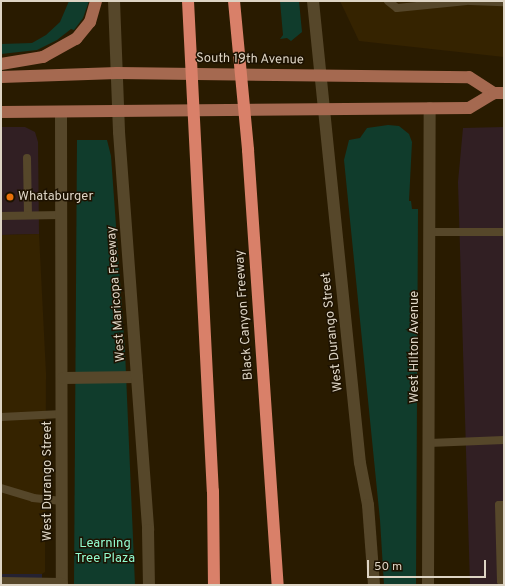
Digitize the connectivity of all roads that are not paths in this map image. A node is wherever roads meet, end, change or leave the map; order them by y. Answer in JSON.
{"nodes":[{"id":1,"x":96,"y":1,"type":"edge"},
{"id":2,"x":114,"y":1,"type":"edge"},
{"id":3,"x":188,"y":1,"type":"edge"},
{"id":4,"x":234,"y":1,"type":"edge"},
{"id":5,"x":313,"y":1,"type":"edge"},
{"id":6,"x":388,"y":1,"type":"edge"},
{"id":7,"x":467,"y":1,"type":"edge"},
{"id":8,"x":470,"y":1,"type":"edge"},
{"id":9,"x":504,"y":2,"type":"edge"},
{"id":10,"x":1,"y":64,"type":"edge"},
{"id":11,"x":117,"y":73,"type":"junction"},
{"id":12,"x":322,"y":76,"type":"junction"},
{"id":13,"x":1,"y":77,"type":"edge"},
{"id":14,"x":499,"y":93,"type":"edge"},
{"id":15,"x":430,"y":108,"type":"junction"},
{"id":16,"x":326,"y":110,"type":"junction"},
{"id":17,"x":1,"y":112,"type":"edge"},
{"id":18,"x":118,"y":112,"type":"junction"},
{"id":19,"x":61,"y":113,"type":"junction"},
{"id":20,"x":27,"y":158,"type":"dead end"},
{"id":21,"x":28,"y":215,"type":"junction"},
{"id":22,"x":61,"y":215,"type":"junction"},
{"id":23,"x":1,"y":216,"type":"edge"},
{"id":24,"x":429,"y":232,"type":"junction"},
{"id":25,"x":504,"y":232,"type":"edge"},
{"id":26,"x":137,"y":377,"type":"junction"},
{"id":27,"x":63,"y":378,"type":"junction"},
{"id":28,"x":62,"y":414,"type":"junction"},
{"id":29,"x":1,"y":417,"type":"edge"},
{"id":30,"x":504,"y":440,"type":"edge"},
{"id":31,"x":429,"y":442,"type":"junction"},
{"id":32,"x":1,"y":488,"type":"edge"},
{"id":33,"x":62,"y":501,"type":"junction"},
{"id":34,"x":504,"y":504,"type":"edge"},
{"id":35,"x":504,"y":581,"type":"edge"},
{"id":36,"x":1,"y":583,"type":"edge"},
{"id":37,"x":62,"y":584,"type":"edge"},
{"id":38,"x":149,"y":585,"type":"edge"},
{"id":39,"x":214,"y":585,"type":"edge"},
{"id":40,"x":278,"y":585,"type":"edge"},
{"id":41,"x":374,"y":585,"type":"edge"},
{"id":42,"x":428,"y":585,"type":"edge"}],
"edges":[{"from":1,"to":10,"type":"main road"},
{"from":2,"to":11,"type":"main road","name":"West Maricopa Freeway"},
{"from":3,"to":39,"type":"highway"},
{"from":4,"to":40,"type":"highway","name":"Black Canyon Freeway"},
{"from":5,"to":12,"type":"main road"},
{"from":6,"to":7,"type":"lane"},
{"from":8,"to":9,"type":"lane"},
{"from":11,"to":12,"type":"main road","name":"South 19th Avenue"},
{"from":11,"to":13,"type":"main road","name":"South 19th Avenue"},
{"from":11,"to":18,"type":"main road","name":"West Maricopa Freeway"},
{"from":12,"to":14,"type":"main road","name":"South 19th Avenue"},
{"from":12,"to":16,"type":"main road","name":"West Durango Street"},
{"from":14,"to":15,"type":"main road","name":"South 19th Avenue"},
{"from":15,"to":16,"type":"main road","name":"South 19th Avenue"},
{"from":15,"to":24,"type":"main road","name":"West Hilton Avenue"},
{"from":16,"to":18,"type":"main road","name":"South 19th Avenue"},
{"from":16,"to":41,"type":"main road","name":"West Durango Street"},
{"from":17,"to":19,"type":"main road","name":"South 19th Avenue"},
{"from":18,"to":19,"type":"main road","name":"South 19th Avenue"},
{"from":18,"to":26,"type":"main road","name":"West Maricopa Freeway"},
{"from":19,"to":22,"type":"main road","name":"West Durango Street"},
{"from":20,"to":21,"type":"lane"},
{"from":21,"to":22,"type":"lane"},
{"from":21,"to":23,"type":"lane"},
{"from":22,"to":27,"type":"main road","name":"West Durango Street"},
{"from":24,"to":25,"type":"lane"},
{"from":24,"to":31,"type":"main road","name":"West Hilton Avenue"},
{"from":26,"to":27,"type":"main road"},
{"from":26,"to":38,"type":"main road","name":"West Maricopa Freeway"},
{"from":27,"to":28,"type":"main road","name":"West Durango Street"},
{"from":28,"to":29,"type":"lane"},
{"from":28,"to":33,"type":"main road","name":"West Durango Street"},
{"from":30,"to":31,"type":"lane"},
{"from":31,"to":42,"type":"main road","name":"West Hilton Avenue"},
{"from":32,"to":33,"type":"lane"},
{"from":33,"to":37,"type":"main road","name":"West Durango Street"},
{"from":34,"to":35,"type":"lane"},
{"from":36,"to":37,"type":"main road"}]}
